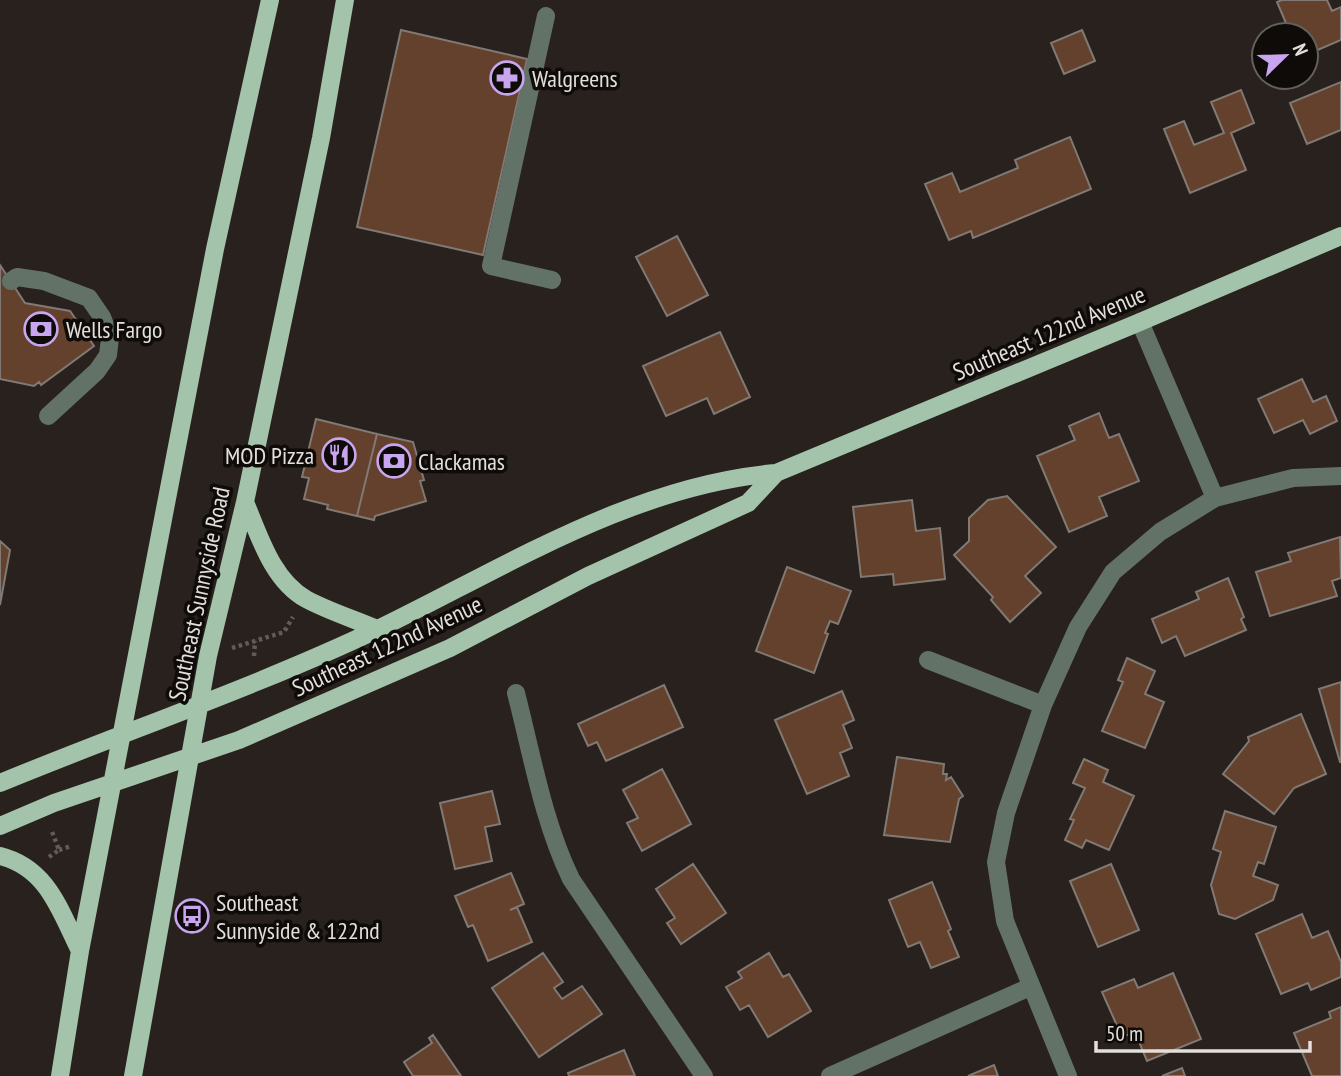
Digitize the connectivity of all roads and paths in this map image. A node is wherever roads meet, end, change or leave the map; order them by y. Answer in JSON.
{"nodes":[{"id":1,"x":270,"y":0,"type":"edge"},
{"id":2,"x":345,"y":0,"type":"edge"},
{"id":3,"x":546,"y":16,"type":"dead end"},
{"id":4,"x":1341,"y":236,"type":"edge"},
{"id":5,"x":552,"y":280,"type":"dead end"},
{"id":6,"x":11,"y":281,"type":"dead end"},
{"id":7,"x":1140,"y":322,"type":"junction"},
{"id":8,"x":48,"y":416,"type":"dead end"},
{"id":9,"x":776,"y":473,"type":"junction"},
{"id":10,"x":1341,"y":476,"type":"edge"},
{"id":11,"x":1215,"y":498,"type":"junction"},
{"id":12,"x":245,"y":502,"type":"junction"},
{"id":13,"x":297,"y":611,"type":"dead end"},
{"id":14,"x":377,"y":629,"type":"junction"},
{"id":15,"x":255,"y":641,"type":"junction"},
{"id":16,"x":232,"y":649,"type":"dead end"},
{"id":17,"x":254,"y":656,"type":"dead end"},
{"id":18,"x":928,"y":660,"type":"dead end"},
{"id":19,"x":516,"y":693,"type":"dead end"},
{"id":20,"x":200,"y":704,"type":"junction"},
{"id":21,"x":1043,"y":705,"type":"junction"},
{"id":22,"x":121,"y":734,"type":"junction"},
{"id":23,"x":190,"y":756,"type":"junction"},
{"id":24,"x":0,"y":783,"type":"edge"},
{"id":25,"x":112,"y":783,"type":"junction"},
{"id":26,"x":0,"y":826,"type":"edge"},
{"id":27,"x":51,"y":829,"type":"dead end"},
{"id":28,"x":71,"y":846,"type":"dead end"},
{"id":29,"x":59,"y":850,"type":"junction"},
{"id":30,"x":0,"y":856,"type":"edge"},
{"id":31,"x":49,"y":857,"type":"dead end"},
{"id":32,"x":80,"y":951,"type":"junction"},
{"id":33,"x":1030,"y":987,"type":"junction"},
{"id":34,"x":60,"y":1076,"type":"edge"},
{"id":35,"x":134,"y":1076,"type":"edge"},
{"id":36,"x":704,"y":1076,"type":"edge"},
{"id":37,"x":830,"y":1076,"type":"edge"},
{"id":38,"x":1068,"y":1076,"type":"edge"}],
"edges":[{"from":1,"to":22,"type":"main road","name":"Southeast Sunnyside Road"},
{"from":2,"to":12,"type":"main road","name":"Southeast Sunnyside Road"},
{"from":3,"to":5,"type":"street"},
{"from":4,"to":7,"type":"main road","name":"Southeast 122nd Avenue"},
{"from":6,"to":8,"type":"street"},
{"from":7,"to":9,"type":"main road","name":"Southeast 122nd Avenue"},
{"from":7,"to":11,"type":"street"},
{"from":9,"to":14,"type":"main road","name":"Southeast 122nd Avenue"},
{"from":9,"to":23,"type":"main road","name":"Southeast 122nd Avenue"},
{"from":10,"to":11,"type":"street"},
{"from":11,"to":21,"type":"street"},
{"from":12,"to":14,"type":"main road"},
{"from":12,"to":20,"type":"main road","name":"Southeast Sunnyside Road"},
{"from":13,"to":15,"type":"path"},
{"from":14,"to":20,"type":"main road","name":"Southeast 122nd Avenue"},
{"from":15,"to":16,"type":"path"},
{"from":15,"to":17,"type":"path"},
{"from":18,"to":21,"type":"street"},
{"from":19,"to":36,"type":"street"},
{"from":20,"to":22,"type":"main road","name":"Southeast 122nd Avenue"},
{"from":20,"to":23,"type":"main road","name":"Southeast Sunnyside Road"},
{"from":21,"to":33,"type":"street"},
{"from":22,"to":24,"type":"main road","name":"Southeast 122nd Avenue"},
{"from":22,"to":25,"type":"main road","name":"Southeast Sunnyside Road"},
{"from":23,"to":25,"type":"main road","name":"Southeast 122nd Avenue"},
{"from":23,"to":35,"type":"main road","name":"Southeast Sunnyside Road"},
{"from":25,"to":26,"type":"main road","name":"Southeast 122nd Avenue"},
{"from":25,"to":32,"type":"main road","name":"Southeast Sunnyside Road"},
{"from":27,"to":29,"type":"path"},
{"from":28,"to":29,"type":"path"},
{"from":29,"to":31,"type":"path"},
{"from":30,"to":32,"type":"main road"},
{"from":32,"to":34,"type":"main road","name":"Southeast Sunnyside Road"},
{"from":33,"to":37,"type":"street"},
{"from":33,"to":38,"type":"street"}]}
